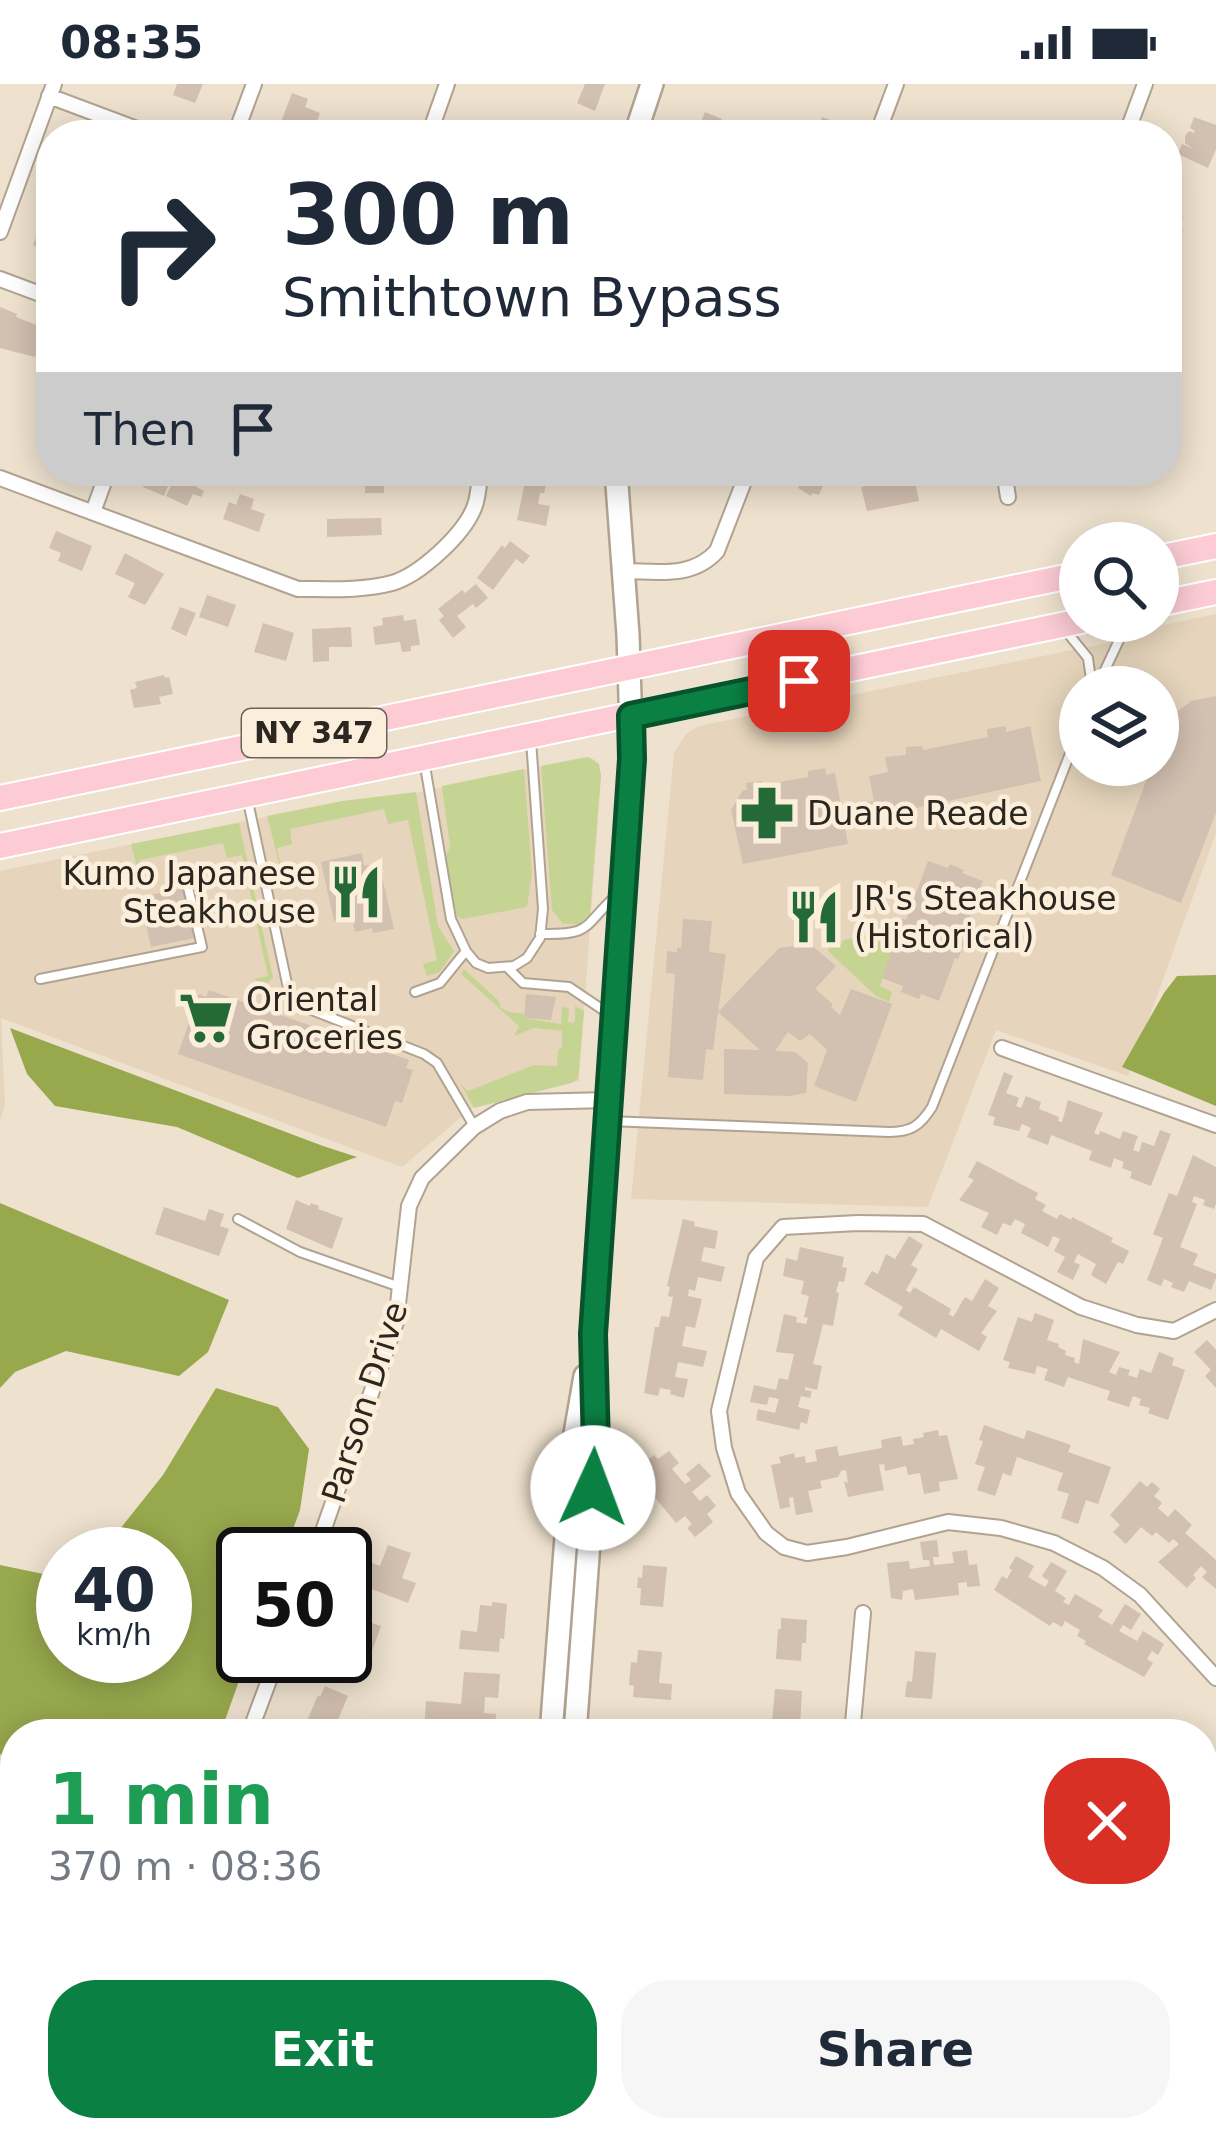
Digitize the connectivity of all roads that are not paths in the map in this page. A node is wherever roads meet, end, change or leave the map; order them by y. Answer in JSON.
{"nodes":[{"id":1,"x":254,"y":84,"type":"edge"},
{"id":2,"x":447,"y":84,"type":"edge"},
{"id":3,"x":652,"y":84,"type":"edge"},
{"id":4,"x":896,"y":84,"type":"edge"},
{"id":5,"x":1145,"y":84,"type":"edge"},
{"id":6,"x":51,"y":90,"type":"edge"},
{"id":7,"x":40,"y":120,"type":"edge"},
{"id":8,"x":120,"y":120,"type":"edge"},
{"id":9,"x":241,"y":120,"type":"edge"},
{"id":10,"x":434,"y":120,"type":"edge"},
{"id":11,"x":640,"y":120,"type":"edge"},
{"id":12,"x":883,"y":120,"type":"edge"},
{"id":13,"x":1132,"y":120,"type":"edge"},
{"id":14,"x":36,"y":132,"type":"edge"},
{"id":15,"x":0,"y":232,"type":"edge"},
{"id":16,"x":0,"y":279,"type":"edge"},
{"id":17,"x":36,"y":292,"type":"edge"},
{"id":18,"x":0,"y":478,"type":"edge"},
{"id":19,"x":103,"y":486,"type":"edge"},
{"id":20,"x":479,"y":486,"type":"edge"},
{"id":21,"x":617,"y":486,"type":"edge"},
{"id":22,"x":742,"y":486,"type":"edge"},
{"id":23,"x":1006,"y":486,"type":"edge"},
{"id":24,"x":1008,"y":497,"type":"dead end"},
{"id":25,"x":93,"y":512,"type":"junction"},
{"id":26,"x":1211,"y":545,"type":"edge"},
{"id":27,"x":1179,"y":553,"type":"edge"},
{"id":28,"x":623,"y":571,"type":"junction"},
{"id":29,"x":1059,"y":578,"type":"edge"},
{"id":30,"x":1216,"y":592,"type":"edge"},
{"id":31,"x":1179,"y":600,"type":"edge"},
{"id":32,"x":1059,"y":626,"type":"edge"},
{"id":33,"x":629,"y":668,"type":"junction"},
{"id":34,"x":631,"y":716,"type":"junction"},
{"id":35,"x":531,"y":736,"type":"junction"},
{"id":36,"x":424,"y":759,"type":"junction"},
{"id":37,"x":1059,"y":781,"type":"edge"},
{"id":38,"x":247,"y":795,"type":"junction"},
{"id":39,"x":0,"y":798,"type":"edge"},
{"id":40,"x":0,"y":846,"type":"edge"},
{"id":41,"x":187,"y":879,"type":"dead end"},
{"id":42,"x":622,"y":890,"type":"junction"},
{"id":43,"x":540,"y":934,"type":"junction"},
{"id":44,"x":466,"y":951,"type":"junction"},
{"id":45,"x":506,"y":966,"type":"junction"},
{"id":46,"x":40,"y":979,"type":"dead end"},
{"id":47,"x":415,"y":992,"type":"dead end"},
{"id":48,"x":615,"y":1019,"type":"junction"},
{"id":49,"x":1002,"y":1048,"type":"dead end"},
{"id":50,"x":609,"y":1110,"type":"junction"},
{"id":51,"x":1216,"y":1126,"type":"edge"},
{"id":52,"x":474,"y":1127,"type":"junction"},
{"id":53,"x":238,"y":1219,"type":"dead end"},
{"id":54,"x":401,"y":1287,"type":"junction"},
{"id":55,"x":1216,"y":1310,"type":"edge"},
{"id":56,"x":593,"y":1334,"type":"junction"},
{"id":57,"x":323,"y":1527,"type":"edge"},
{"id":58,"x":863,"y":1613,"type":"dead end"},
{"id":59,"x":1216,"y":1678,"type":"edge"},
{"id":60,"x":268,"y":1683,"type":"edge"},
{"id":61,"x":255,"y":1719,"type":"edge"},
{"id":62,"x":552,"y":1719,"type":"edge"},
{"id":63,"x":575,"y":1719,"type":"edge"},
{"id":64,"x":853,"y":1719,"type":"edge"}],
"edges":[{"from":1,"to":9,"type":"street"},
{"from":2,"to":10,"type":"street"},
{"from":3,"to":11,"type":"main road"},
{"from":4,"to":12,"type":"street"},
{"from":5,"to":13,"type":"street"},
{"from":6,"to":7,"type":"street"},
{"from":6,"to":8,"type":"street"},
{"from":14,"to":15,"type":"street"},
{"from":16,"to":17,"type":"street"},
{"from":18,"to":25,"type":"street"},
{"from":19,"to":25,"type":"street"},
{"from":20,"to":25,"type":"street"},
{"from":21,"to":28,"type":"main road"},
{"from":22,"to":28,"type":"street"},
{"from":23,"to":24,"type":"street"},
{"from":26,"to":27,"type":"highway"},
{"from":28,"to":33,"type":"main road"},
{"from":29,"to":33,"type":"highway","number":"NY 347"},
{"from":30,"to":31,"type":"highway"},
{"from":32,"to":34,"type":"highway","number":"NY 347"},
{"from":33,"to":34,"type":"main road"},
{"from":33,"to":39,"type":"highway","number":"NY 347"},
{"from":34,"to":35,"type":"highway","number":"NY 347"},
{"from":34,"to":42,"type":"main road"},
{"from":35,"to":36,"type":"highway","number":"NY 347"},
{"from":35,"to":43,"type":"lane"},
{"from":36,"to":38,"type":"highway","number":"NY 347"},
{"from":36,"to":44,"type":"lane"},
{"from":37,"to":50,"type":"lane"},
{"from":38,"to":40,"type":"highway","number":"NY 347"},
{"from":38,"to":52,"type":"lane"},
{"from":41,"to":46,"type":"lane"},
{"from":42,"to":43,"type":"lane"},
{"from":42,"to":48,"type":"main road"},
{"from":43,"to":45,"type":"lane"},
{"from":44,"to":45,"type":"lane"},
{"from":44,"to":47,"type":"lane"},
{"from":45,"to":48,"type":"lane"},
{"from":48,"to":50,"type":"main road"},
{"from":49,"to":51,"type":"street"},
{"from":50,"to":52,"type":"street","name":"Parson Drive"},
{"from":50,"to":56,"type":"main road"},
{"from":52,"to":54,"type":"street","name":"Parson Drive"},
{"from":53,"to":54,"type":"lane"},
{"from":54,"to":57,"type":"street","name":"Parson Drive"},
{"from":55,"to":59,"type":"street"},
{"from":56,"to":62,"type":"main road"},
{"from":56,"to":63,"type":"main road"},
{"from":58,"to":64,"type":"street"},
{"from":60,"to":61,"type":"street"}]}
